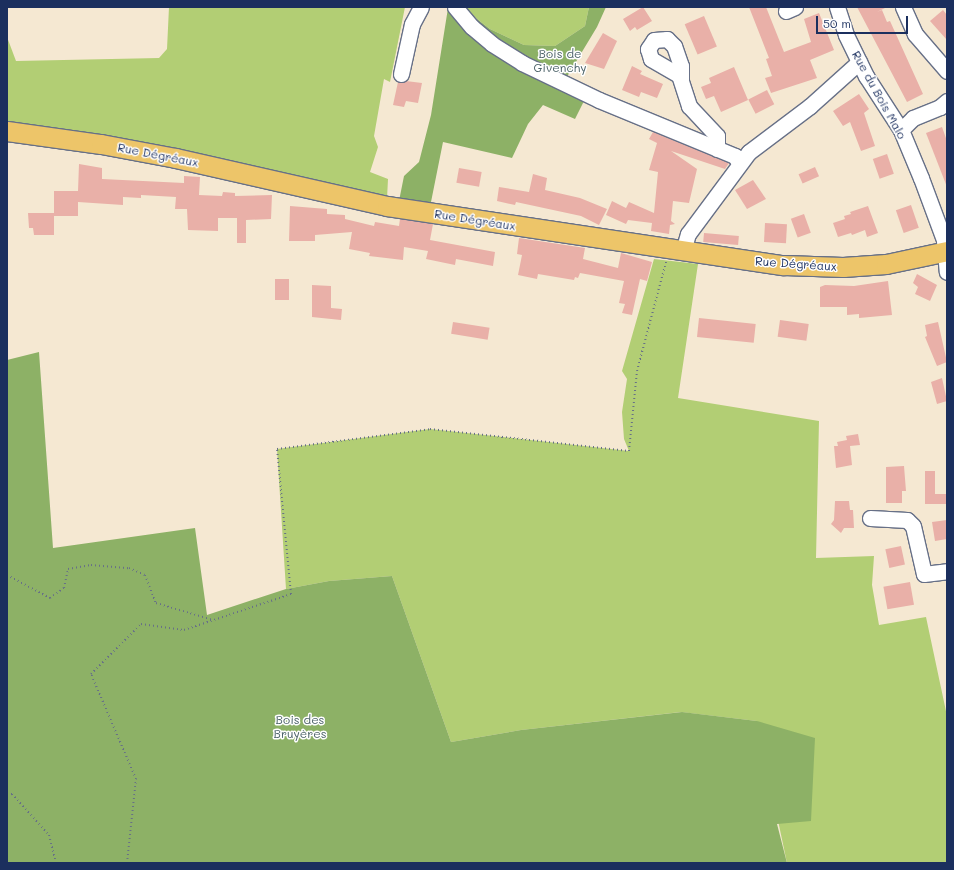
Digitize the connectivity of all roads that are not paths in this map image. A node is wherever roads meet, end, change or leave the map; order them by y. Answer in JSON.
{"nodes":[{"id":1,"x":421,"y":7,"type":"edge"},
{"id":2,"x":455,"y":7,"type":"edge"},
{"id":3,"x":837,"y":7,"type":"edge"},
{"id":4,"x":903,"y":7,"type":"edge"},
{"id":5,"x":859,"y":62,"type":"junction"},
{"id":6,"x":947,"y":71,"type":"edge"},
{"id":7,"x":400,"y":74,"type":"dead end"},
{"id":8,"x":681,"y":79,"type":"dead end"},
{"id":9,"x":947,"y":101,"type":"edge"},
{"id":10,"x":901,"y":130,"type":"junction"},
{"id":11,"x":7,"y":131,"type":"edge"},
{"id":12,"x":717,"y":149,"type":"junction"},
{"id":13,"x":739,"y":163,"type":"junction"},
{"id":14,"x":676,"y":250,"type":"junction"},
{"id":15,"x":946,"y":251,"type":"edge"},
{"id":16,"x":947,"y":272,"type":"edge"},
{"id":17,"x":870,"y":518,"type":"dead end"},
{"id":18,"x":947,"y":571,"type":"edge"}],
"edges":[{"from":1,"to":7,"type":"street"},
{"from":2,"to":12,"type":"street"},
{"from":3,"to":5,"type":"street","name":"Rue du Bois Malo"},
{"from":4,"to":6,"type":"street"},
{"from":5,"to":10,"type":"street","name":"Rue du Bois Malo"},
{"from":5,"to":13,"type":"street"},
{"from":8,"to":12,"type":"street"},
{"from":9,"to":10,"type":"street"},
{"from":10,"to":15,"type":"street","name":"Rue du Bois Malo"},
{"from":11,"to":14,"type":"main road","name":"Rue Dégréaux"},
{"from":12,"to":13,"type":"street"},
{"from":13,"to":14,"type":"street"},
{"from":14,"to":15,"type":"main road","name":"Rue Dégréaux"},
{"from":15,"to":16,"type":"street","name":"Rue du Bois Malo"},
{"from":17,"to":18,"type":"street"}]}
